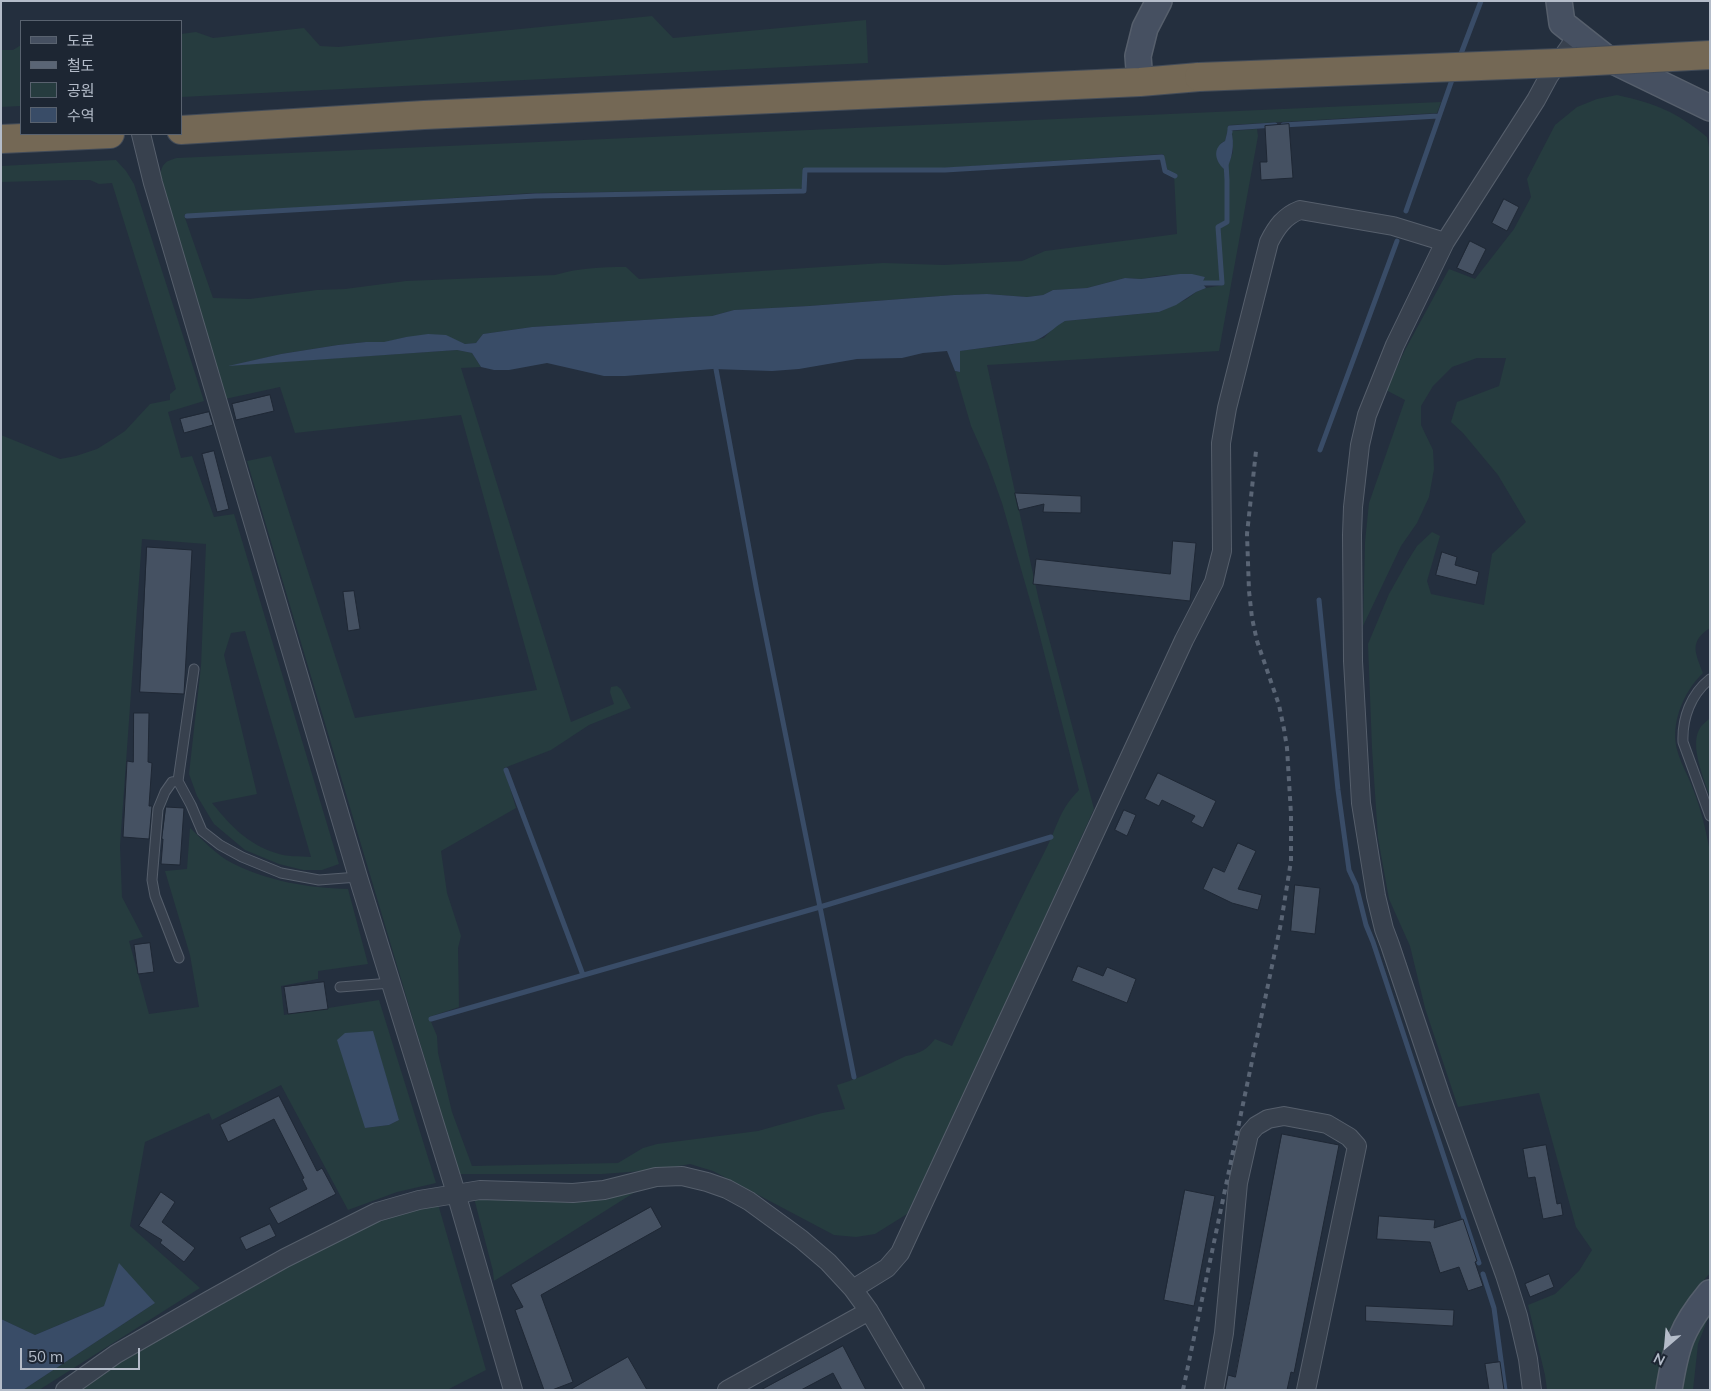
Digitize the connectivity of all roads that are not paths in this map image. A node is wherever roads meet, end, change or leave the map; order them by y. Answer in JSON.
{"nodes":[{"id":1,"x":1159,"y":1,"type":"edge"},
{"id":2,"x":1558,"y":1,"type":"edge"},
{"id":3,"x":1578,"y":36,"type":"junction"},
{"id":4,"x":1710,"y":55,"type":"edge"},
{"id":5,"x":1140,"y":82,"type":"junction"},
{"id":6,"x":1710,"y":108,"type":"edge"},
{"id":7,"x":182,"y":130,"type":"edge"},
{"id":8,"x":88,"y":135,"type":"edge"},
{"id":9,"x":141,"y":135,"type":"edge"},
{"id":10,"x":1,"y":139,"type":"edge"},
{"id":11,"x":1445,"y":242,"type":"junction"},
{"id":12,"x":194,"y":669,"type":"dead end"},
{"id":13,"x":1710,"y":679,"type":"edge"},
{"id":14,"x":178,"y":781,"type":"junction"},
{"id":15,"x":1710,"y":816,"type":"edge"},
{"id":16,"x":358,"y":877,"type":"junction"},
{"id":17,"x":179,"y":958,"type":"dead end"},
{"id":18,"x":391,"y":983,"type":"junction"},
{"id":19,"x":340,"y":988,"type":"dead end"},
{"id":20,"x":456,"y":1194,"type":"junction"},
{"id":21,"x":853,"y":1289,"type":"junction"},
{"id":22,"x":1710,"y":1293,"type":"edge"},
{"id":23,"x":870,"y":1311,"type":"junction"},
{"id":24,"x":65,"y":1390,"type":"edge"},
{"id":25,"x":513,"y":1390,"type":"edge"},
{"id":26,"x":727,"y":1390,"type":"edge"},
{"id":27,"x":915,"y":1390,"type":"edge"},
{"id":28,"x":1214,"y":1390,"type":"edge"},
{"id":29,"x":1306,"y":1390,"type":"edge"},
{"id":30,"x":1532,"y":1390,"type":"edge"},
{"id":31,"x":1669,"y":1390,"type":"edge"}],
"edges":[{"from":1,"to":5,"type":"street"},
{"from":2,"to":3,"type":"street"},
{"from":3,"to":6,"type":"street"},
{"from":3,"to":11,"type":"street"},
{"from":4,"to":5,"type":"highway","bridge":true},
{"from":5,"to":7,"type":"highway"},
{"from":8,"to":10,"type":"highway"},
{"from":9,"to":16,"type":"street"},
{"from":11,"to":21,"type":"street"},
{"from":11,"to":30,"type":"street"},
{"from":12,"to":14,"type":"lane"},
{"from":13,"to":15,"type":"lane"},
{"from":14,"to":16,"type":"lane"},
{"from":14,"to":17,"type":"lane"},
{"from":16,"to":18,"type":"street"},
{"from":18,"to":19,"type":"lane"},
{"from":18,"to":20,"type":"street"},
{"from":20,"to":21,"type":"street"},
{"from":20,"to":24,"type":"street"},
{"from":20,"to":25,"type":"street"},
{"from":21,"to":23,"type":"street"},
{"from":22,"to":31,"type":"street"},
{"from":23,"to":26,"type":"street"},
{"from":23,"to":27,"type":"street"},
{"from":28,"to":29,"type":"street"}]}
